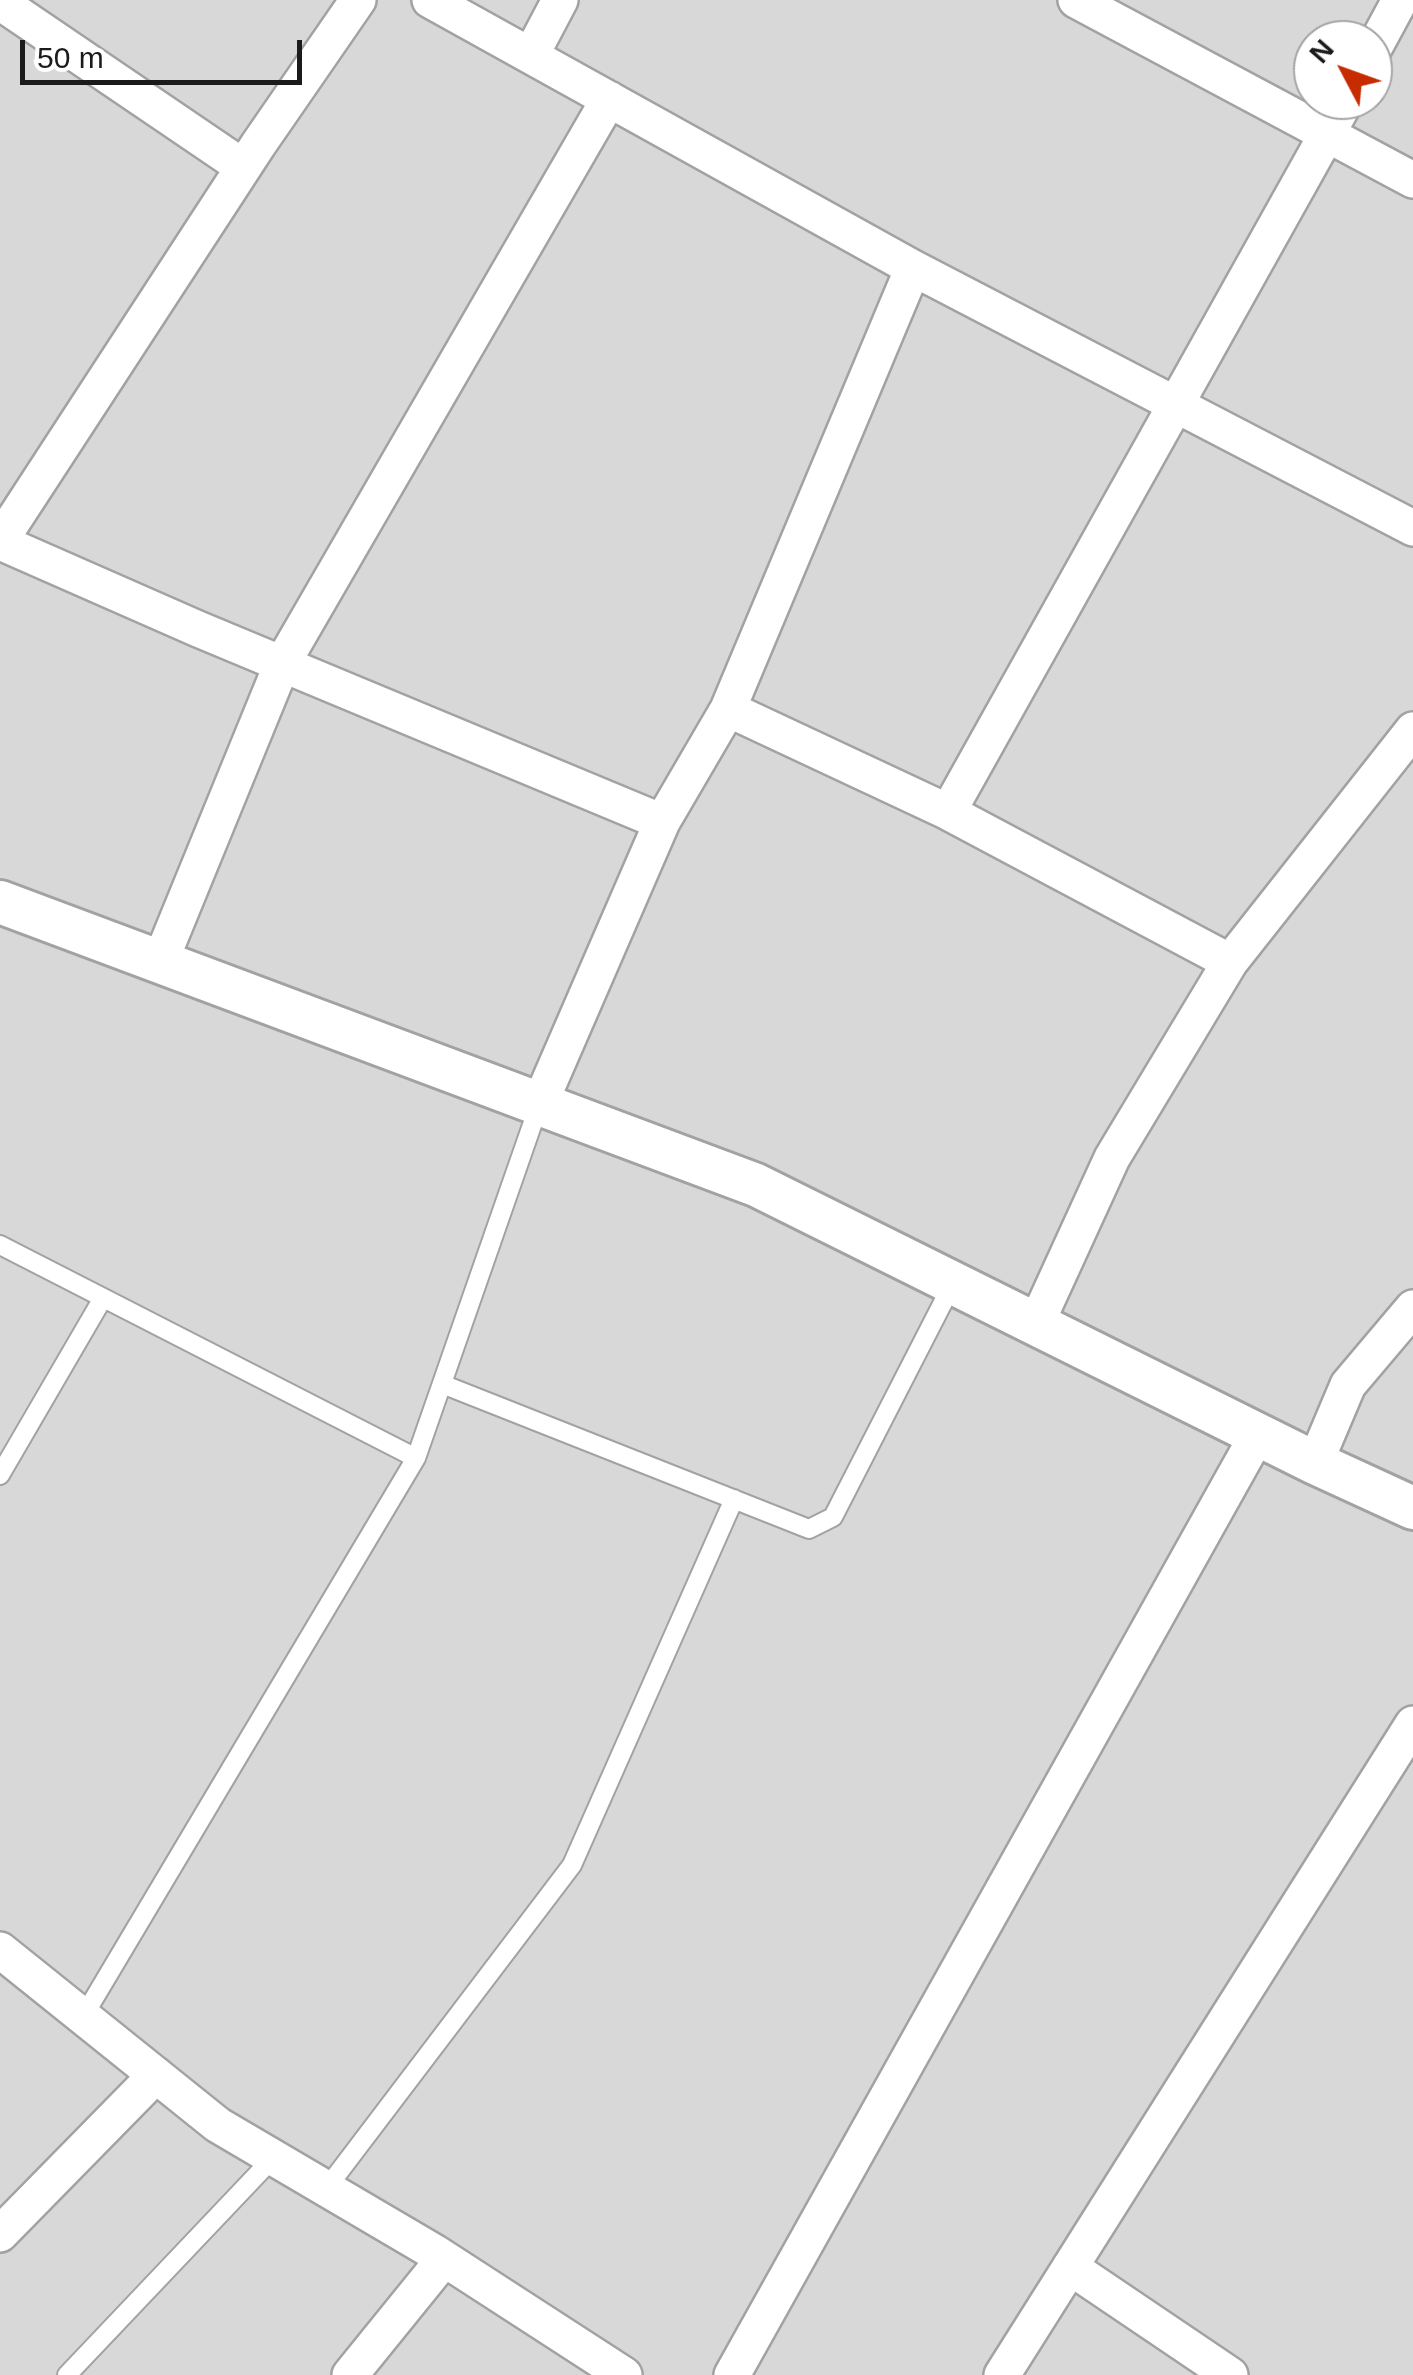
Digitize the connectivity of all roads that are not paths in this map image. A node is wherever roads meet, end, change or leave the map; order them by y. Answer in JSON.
{"nodes":[{"id":1,"x":358,"y":0,"type":"edge"},
{"id":2,"x":430,"y":0,"type":"edge"},
{"id":3,"x":560,"y":0,"type":"edge"},
{"id":4,"x":1076,"y":0,"type":"edge"},
{"id":5,"x":0,"y":2,"type":"edge"},
{"id":6,"x":530,"y":56,"type":"junction"},
{"id":7,"x":609,"y":99,"type":"junction"},
{"id":8,"x":1335,"y":120,"type":"edge"},
{"id":9,"x":1327,"y":136,"type":"junction"},
{"id":10,"x":243,"y":167,"type":"junction"},
{"id":11,"x":1413,"y":180,"type":"edge"},
{"id":12,"x":914,"y":268,"type":"junction"},
{"id":13,"x":1176,"y":405,"type":"junction"},
{"id":14,"x":1413,"y":528,"type":"edge"},
{"id":15,"x":0,"y":542,"type":"edge"},
{"id":16,"x":282,"y":664,"type":"junction"},
{"id":17,"x":728,"y":710,"type":"junction"},
{"id":18,"x":1413,"y":730,"type":"edge"},
{"id":19,"x":948,"y":812,"type":"junction"},
{"id":20,"x":662,"y":822,"type":"junction"},
{"id":21,"x":0,"y":902,"type":"edge"},
{"id":22,"x":160,"y":962,"type":"junction"},
{"id":23,"x":1230,"y":962,"type":"junction"},
{"id":24,"x":540,"y":1104,"type":"junction"},
{"id":25,"x":0,"y":1245,"type":"edge"},
{"id":26,"x":953,"y":1282,"type":"junction"},
{"id":27,"x":104,"y":1298,"type":"junction"},
{"id":28,"x":1413,"y":1308,"type":"edge"},
{"id":29,"x":1036,"y":1324,"type":"junction"},
{"id":30,"x":442,"y":1384,"type":"junction"},
{"id":31,"x":1258,"y":1434,"type":"junction"},
{"id":32,"x":416,"y":1458,"type":"junction"},
{"id":33,"x":1315,"y":1463,"type":"junction"},
{"id":34,"x":0,"y":1475,"type":"edge"},
{"id":35,"x":734,"y":1499,"type":"junction"},
{"id":36,"x":1413,"y":1508,"type":"edge"},
{"id":37,"x":1408,"y":1745,"type":"edge"},
{"id":38,"x":0,"y":1950,"type":"edge"},
{"id":39,"x":83,"y":2017,"type":"junction"},
{"id":40,"x":156,"y":2076,"type":"junction"},
{"id":41,"x":274,"y":2158,"type":"junction"},
{"id":42,"x":326,"y":2189,"type":"junction"},
{"id":43,"x":0,"y":2234,"type":"edge"},
{"id":44,"x":444,"y":2259,"type":"junction"},
{"id":45,"x":1070,"y":2267,"type":"junction"},
{"id":46,"x":66,"y":2375,"type":"edge"},
{"id":47,"x":350,"y":2375,"type":"edge"},
{"id":48,"x":624,"y":2375,"type":"edge"},
{"id":49,"x":732,"y":2375,"type":"edge"},
{"id":50,"x":1002,"y":2375,"type":"edge"},
{"id":51,"x":1230,"y":2375,"type":"edge"}],
"edges":[{"from":1,"to":10,"type":"street"},
{"from":2,"to":6,"type":"street"},
{"from":3,"to":6,"type":"street"},
{"from":4,"to":9,"type":"street"},
{"from":5,"to":10,"type":"street"},
{"from":6,"to":7,"type":"street"},
{"from":7,"to":12,"type":"street"},
{"from":7,"to":16,"type":"street"},
{"from":8,"to":9,"type":"street"},
{"from":9,"to":11,"type":"street"},
{"from":9,"to":13,"type":"street"},
{"from":10,"to":15,"type":"street"},
{"from":12,"to":13,"type":"street"},
{"from":12,"to":17,"type":"street"},
{"from":13,"to":14,"type":"street"},
{"from":13,"to":19,"type":"street"},
{"from":15,"to":16,"type":"street"},
{"from":16,"to":20,"type":"street"},
{"from":16,"to":22,"type":"street"},
{"from":17,"to":19,"type":"street"},
{"from":17,"to":20,"type":"street"},
{"from":18,"to":23,"type":"street"},
{"from":19,"to":23,"type":"street"},
{"from":20,"to":24,"type":"street"},
{"from":21,"to":22,"type":"street"},
{"from":22,"to":24,"type":"street"},
{"from":23,"to":29,"type":"street"},
{"from":24,"to":26,"type":"street"},
{"from":24,"to":30,"type":"lane"},
{"from":25,"to":27,"type":"lane"},
{"from":26,"to":29,"type":"street"},
{"from":26,"to":35,"type":"lane"},
{"from":27,"to":32,"type":"lane"},
{"from":27,"to":34,"type":"lane"},
{"from":28,"to":33,"type":"street"},
{"from":29,"to":31,"type":"street"},
{"from":30,"to":32,"type":"lane"},
{"from":30,"to":35,"type":"lane"},
{"from":31,"to":33,"type":"street"},
{"from":31,"to":49,"type":"street"},
{"from":32,"to":39,"type":"lane"},
{"from":33,"to":36,"type":"street"},
{"from":35,"to":42,"type":"lane"},
{"from":37,"to":45,"type":"street"},
{"from":38,"to":39,"type":"street"},
{"from":39,"to":40,"type":"street"},
{"from":40,"to":41,"type":"street"},
{"from":40,"to":43,"type":"street"},
{"from":41,"to":42,"type":"street"},
{"from":41,"to":46,"type":"lane"},
{"from":42,"to":44,"type":"street"},
{"from":44,"to":47,"type":"street"},
{"from":44,"to":48,"type":"street"},
{"from":45,"to":50,"type":"street"},
{"from":45,"to":51,"type":"street"}]}
